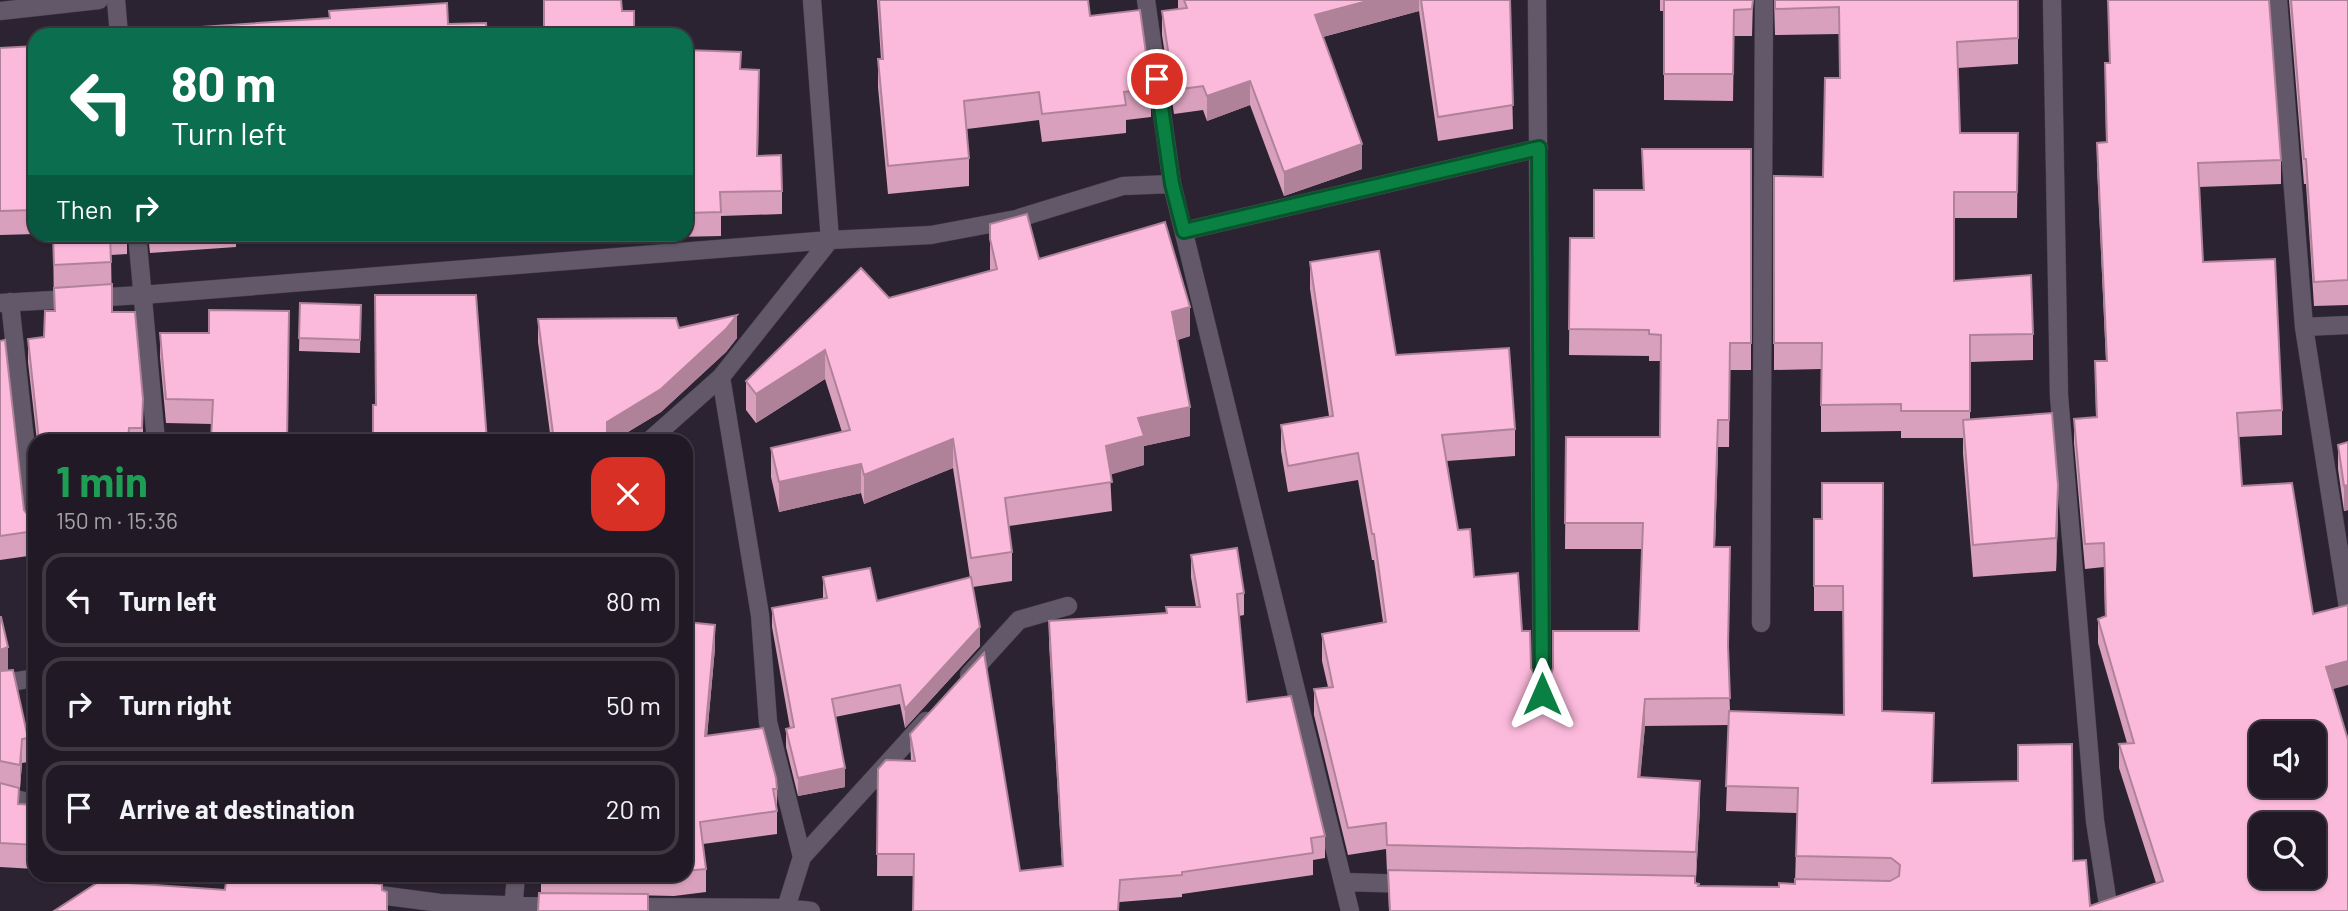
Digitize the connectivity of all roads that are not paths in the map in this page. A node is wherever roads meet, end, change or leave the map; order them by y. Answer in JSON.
{"nodes":[{"id":1,"x":99,"y":0,"type":"edge"},
{"id":2,"x":116,"y":0,"type":"edge"},
{"id":3,"x":812,"y":0,"type":"edge"},
{"id":4,"x":1146,"y":0,"type":"edge"},
{"id":5,"x":1536,"y":0,"type":"edge"},
{"id":6,"x":1764,"y":0,"type":"edge"},
{"id":7,"x":2052,"y":0,"type":"edge"},
{"id":8,"x":2278,"y":0,"type":"edge"},
{"id":9,"x":0,"y":11,"type":"edge"},
{"id":10,"x":118,"y":28,"type":"edge"},
{"id":11,"x":1539,"y":148,"type":"junction"},
{"id":12,"x":1172,"y":184,"type":"junction"},
{"id":13,"x":1184,"y":231,"type":"junction"},
{"id":14,"x":830,"y":240,"type":"junction"},
{"id":15,"x":138,"y":242,"type":"edge"},
{"id":16,"x":142,"y":295,"type":"junction"},
{"id":17,"x":5,"y":302,"type":"edge"},
{"id":18,"x":2348,"y":325,"type":"edge"},
{"id":19,"x":2304,"y":327,"type":"junction"},
{"id":20,"x":721,"y":377,"type":"junction"},
{"id":21,"x":155,"y":434,"type":"edge"},
{"id":22,"x":657,"y":434,"type":"edge"},
{"id":23,"x":28,"y":478,"type":"edge"},
{"id":24,"x":1069,"y":606,"type":"dead end"},
{"id":25,"x":2348,"y":608,"type":"edge"},
{"id":26,"x":1761,"y":623,"type":"dead end"},
{"id":27,"x":28,"y":679,"type":"edge"},
{"id":28,"x":0,"y":684,"type":"edge"},
{"id":29,"x":953,"y":692,"type":"edge"},
{"id":30,"x":1542,"y":694,"type":"edge"},
{"id":31,"x":934,"y":713,"type":"edge"},
{"id":32,"x":0,"y":795,"type":"edge"},
{"id":33,"x":28,"y":802,"type":"edge"},
{"id":34,"x":802,"y":857,"type":"junction"},
{"id":35,"x":515,"y":882,"type":"edge"},
{"id":36,"x":1344,"y":882,"type":"junction"},
{"id":37,"x":1427,"y":884,"type":"edge"},
{"id":38,"x":341,"y":886,"type":"edge"},
{"id":39,"x":581,"y":907,"type":"edge"},
{"id":40,"x":609,"y":907,"type":"edge"},
{"id":41,"x":786,"y":908,"type":"junction"},
{"id":42,"x":513,"y":909,"type":"edge"},
{"id":43,"x":811,"y":911,"type":"edge"},
{"id":44,"x":1350,"y":911,"type":"edge"},
{"id":45,"x":2109,"y":911,"type":"edge"}],
"edges":[{"from":1,"to":9,"type":"street"},
{"from":2,"to":10,"type":"street"},
{"from":3,"to":14,"type":"street"},
{"from":4,"to":12,"type":"street"},
{"from":5,"to":11,"type":"street"},
{"from":6,"to":26,"type":"street"},
{"from":7,"to":45,"type":"street"},
{"from":8,"to":19,"type":"street"},
{"from":11,"to":13,"type":"street"},
{"from":11,"to":30,"type":"street"},
{"from":12,"to":13,"type":"street"},
{"from":12,"to":14,"type":"street"},
{"from":13,"to":36,"type":"street"},
{"from":14,"to":16,"type":"street"},
{"from":14,"to":20,"type":"street"},
{"from":15,"to":16,"type":"street"},
{"from":16,"to":17,"type":"street"},
{"from":16,"to":21,"type":"street"},
{"from":17,"to":23,"type":"street"},
{"from":18,"to":19,"type":"street"},
{"from":19,"to":25,"type":"street"},
{"from":20,"to":22,"type":"street"},
{"from":20,"to":34,"type":"street"},
{"from":24,"to":29,"type":"street"},
{"from":27,"to":28,"type":"street"},
{"from":31,"to":34,"type":"street"},
{"from":32,"to":33,"type":"street"},
{"from":34,"to":41,"type":"street"},
{"from":35,"to":42,"type":"street"},
{"from":36,"to":37,"type":"street"},
{"from":36,"to":44,"type":"street"},
{"from":38,"to":42,"type":"street"},
{"from":39,"to":42,"type":"street"},
{"from":40,"to":41,"type":"street"},
{"from":41,"to":43,"type":"street"}]}
